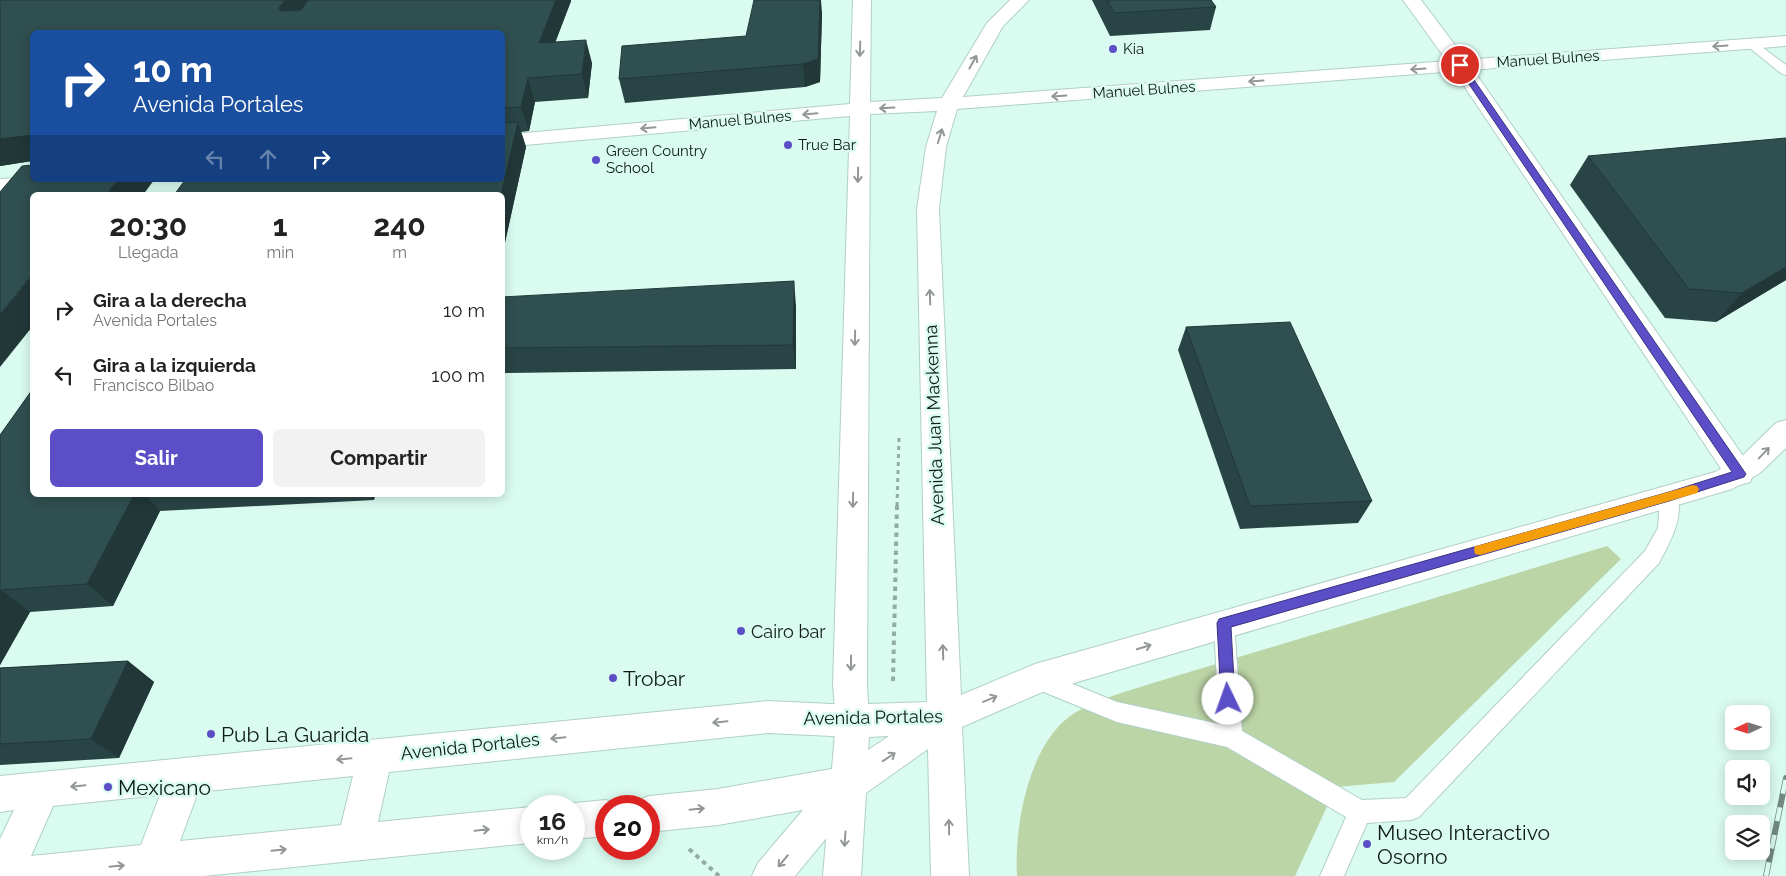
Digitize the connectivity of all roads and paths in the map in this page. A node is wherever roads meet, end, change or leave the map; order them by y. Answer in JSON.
{"nodes":[{"id":1,"x":862,"y":0,"type":"edge"},
{"id":2,"x":1020,"y":0,"type":"edge"},
{"id":3,"x":1412,"y":0,"type":"edge"},
{"id":4,"x":1786,"y":41,"type":"edge"},
{"id":5,"x":1750,"y":43,"type":"junction"},
{"id":6,"x":1460,"y":65,"type":"junction"},
{"id":7,"x":1786,"y":71,"type":"edge"},
{"id":8,"x":950,"y":104,"type":"junction"},
{"id":9,"x":859,"y":109,"type":"junction"},
{"id":10,"x":505,"y":141,"type":"edge"},
{"id":11,"x":47,"y":182,"type":"edge"},
{"id":12,"x":0,"y":186,"type":"edge"},
{"id":13,"x":1786,"y":430,"type":"edge"},
{"id":14,"x":1740,"y":474,"type":"junction"},
{"id":15,"x":1669,"y":497,"type":"junction"},
{"id":16,"x":1224,"y":623,"type":"junction"},
{"id":17,"x":1035,"y":679,"type":"junction"},
{"id":18,"x":945,"y":718,"type":"junction"},
{"id":19,"x":853,"y":721,"type":"junction"},
{"id":20,"x":1231,"y":737,"type":"junction"},
{"id":21,"x":375,"y":756,"type":"junction"},
{"id":22,"x":186,"y":775,"type":"junction"},
{"id":23,"x":848,"y":784,"type":"junction"},
{"id":24,"x":43,"y":789,"type":"junction"},
{"id":25,"x":0,"y":794,"type":"edge"},
{"id":26,"x":1360,"y":812,"type":"junction"},
{"id":27,"x":660,"y":813,"type":"edge"},
{"id":28,"x":520,"y":826,"type":"edge"},
{"id":29,"x":355,"y":842,"type":"junction"},
{"id":30,"x":153,"y":863,"type":"junction"},
{"id":31,"x":2,"y":876,"type":"edge"},
{"id":32,"x":16,"y":876,"type":"edge"},
{"id":33,"x":770,"y":876,"type":"edge"},
{"id":34,"x":842,"y":876,"type":"edge"},
{"id":35,"x":950,"y":876,"type":"edge"},
{"id":36,"x":1332,"y":876,"type":"edge"}],
"edges":[{"from":1,"to":9,"type":"main road","one_way":true},
{"from":8,"to":2,"type":"main road","name":"Avenida Juan Mackenna","one_way":true},
{"from":3,"to":6,"type":"main road"},
{"from":4,"to":5,"type":"main road","name":"Manuel Bulnes"},
{"from":5,"to":6,"type":"main road","name":"Manuel Bulnes","one_way":true},
{"from":5,"to":7,"type":"lane"},
{"from":6,"to":8,"type":"main road","name":"Manuel Bulnes","one_way":true},
{"from":6,"to":14,"type":"main road"},
{"from":8,"to":9,"type":"main road","name":"Manuel Bulnes","one_way":true},
{"from":18,"to":8,"type":"main road","name":"Avenida Juan Mackenna","one_way":true},
{"from":9,"to":10,"type":"main road","name":"Manuel Bulnes","one_way":true},
{"from":9,"to":19,"type":"main road","one_way":true},
{"from":11,"to":12,"type":"main road"},
{"from":14,"to":13,"type":"main road","name":"Avenida Portales","one_way":true},
{"from":14,"to":15,"type":"main road","name":"Avenida Portales"},
{"from":15,"to":16,"type":"main road","name":"Avenida Portales"},
{"from":15,"to":26,"type":"lane"},
{"from":17,"to":16,"type":"main road","name":"Avenida Portales","one_way":true},
{"from":16,"to":20,"type":"lane"},
{"from":18,"to":17,"type":"main road","name":"Avenida Portales","one_way":true},
{"from":17,"to":20,"type":"lane"},
{"from":18,"to":19,"type":"main road","name":"Avenida Portales"},
{"from":23,"to":18,"type":"main road","one_way":true},
{"from":35,"to":18,"type":"main road","name":"Avenida Juan Mackenna","one_way":true},
{"from":19,"to":21,"type":"main road","name":"Avenida Portales","one_way":true},
{"from":19,"to":23,"type":"main road"},
{"from":20,"to":26,"type":"lane"},
{"from":21,"to":22,"type":"main road","name":"Avenida Portales","one_way":true},
{"from":21,"to":29,"type":"main road"},
{"from":22,"to":24,"type":"main road","name":"Avenida Portales","one_way":true},
{"from":22,"to":30,"type":"main road"},
{"from":27,"to":23,"type":"main road","one_way":true},
{"from":23,"to":33,"type":"main road","one_way":true},
{"from":23,"to":34,"type":"main road","one_way":true},
{"from":24,"to":25,"type":"main road","name":"Avenida Portales"},
{"from":24,"to":31,"type":"main road"},
{"from":26,"to":36,"type":"lane"},
{"from":29,"to":28,"type":"main road","one_way":true},
{"from":30,"to":29,"type":"main road","one_way":true},
{"from":32,"to":30,"type":"main road","one_way":true}]}
